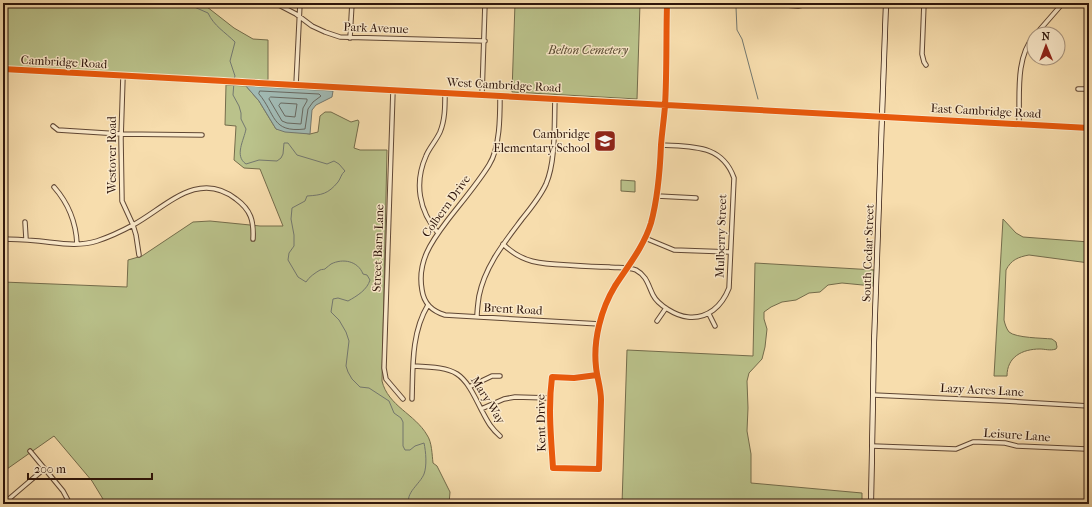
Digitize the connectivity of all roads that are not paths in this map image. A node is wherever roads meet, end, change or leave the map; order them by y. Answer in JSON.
{"nodes":[{"id":1,"x":275,"y":3,"type":"edge"},
{"id":2,"x":300,"y":3,"type":"edge"},
{"id":3,"x":352,"y":3,"type":"edge"},
{"id":4,"x":485,"y":3,"type":"edge"},
{"id":5,"x":667,"y":3,"type":"edge"},
{"id":6,"x":760,"y":3,"type":"edge"},
{"id":7,"x":814,"y":3,"type":"edge"},
{"id":8,"x":886,"y":3,"type":"edge"},
{"id":9,"x":924,"y":3,"type":"edge"},
{"id":10,"x":1063,"y":3,"type":"edge"},
{"id":11,"x":300,"y":17,"type":"junction"},
{"id":12,"x":1043,"y":26,"type":"edge"},
{"id":13,"x":350,"y":38,"type":"junction"},
{"id":14,"x":485,"y":42,"type":"junction"},
{"id":15,"x":1026,"y":46,"type":"edge"},
{"id":16,"x":926,"y":65,"type":"dead end"},
{"id":17,"x":3,"y":69,"type":"edge"},
{"id":18,"x":123,"y":76,"type":"junction"},
{"id":19,"x":296,"y":85,"type":"junction"},
{"id":20,"x":1078,"y":89,"type":"dead end"},
{"id":21,"x":1089,"y":89,"type":"edge"},
{"id":22,"x":393,"y":90,"type":"junction"},
{"id":23,"x":445,"y":93,"type":"junction"},
{"id":24,"x":482,"y":95,"type":"junction"},
{"id":25,"x":500,"y":96,"type":"junction"},
{"id":26,"x":555,"y":99,"type":"junction"},
{"id":27,"x":665,"y":105,"type":"junction"},
{"id":28,"x":883,"y":117,"type":"junction"},
{"id":29,"x":1019,"y":124,"type":"junction"},
{"id":30,"x":53,"y":126,"type":"dead end"},
{"id":31,"x":1089,"y":128,"type":"edge"},
{"id":32,"x":122,"y":134,"type":"junction"},
{"id":33,"x":202,"y":135,"type":"dead end"},
{"id":34,"x":661,"y":145,"type":"junction"},
{"id":35,"x":54,"y":187,"type":"dead end"},
{"id":36,"x":657,"y":196,"type":"junction"},
{"id":37,"x":696,"y":198,"type":"dead end"},
{"id":38,"x":25,"y":222,"type":"dead end"},
{"id":39,"x":133,"y":225,"type":"junction"},
{"id":40,"x":438,"y":233,"type":"junction"},
{"id":41,"x":645,"y":238,"type":"junction"},
{"id":42,"x":3,"y":239,"type":"edge"},
{"id":43,"x":26,"y":239,"type":"junction"},
{"id":44,"x":253,"y":239,"type":"dead end"},
{"id":45,"x":77,"y":244,"type":"junction"},
{"id":46,"x":503,"y":244,"type":"junction"},
{"id":47,"x":730,"y":252,"type":"junction"},
{"id":48,"x":139,"y":255,"type":"dead end"},
{"id":49,"x":628,"y":268,"type":"junction"},
{"id":50,"x":428,"y":306,"type":"junction"},
{"id":51,"x":666,"y":308,"type":"junction"},
{"id":52,"x":709,"y":314,"type":"junction"},
{"id":53,"x":477,"y":317,"type":"junction"},
{"id":54,"x":657,"y":321,"type":"dead end"},
{"id":55,"x":600,"y":324,"type":"junction"},
{"id":56,"x":715,"y":326,"type":"dead end"},
{"id":57,"x":413,"y":366,"type":"junction"},
{"id":58,"x":597,"y":375,"type":"junction"},
{"id":59,"x":500,"y":376,"type":"dead end"},
{"id":60,"x":469,"y":387,"type":"junction"},
{"id":61,"x":873,"y":396,"type":"junction"},
{"id":62,"x":549,"y":398,"type":"junction"},
{"id":63,"x":403,"y":399,"type":"dead end"},
{"id":64,"x":412,"y":399,"type":"dead end"},
{"id":65,"x":1089,"y":406,"type":"edge"},
{"id":66,"x":481,"y":409,"type":"junction"},
{"id":67,"x":500,"y":436,"type":"dead end"},
{"id":68,"x":872,"y":446,"type":"junction"},
{"id":69,"x":1089,"y":448,"type":"edge"},
{"id":70,"x":30,"y":451,"type":"dead end"},
{"id":71,"x":44,"y":468,"type":"junction"},
{"id":72,"x":3,"y":504,"type":"edge"},
{"id":73,"x":70,"y":504,"type":"edge"},
{"id":74,"x":871,"y":504,"type":"edge"}],
"edges":[{"from":1,"to":11,"type":"street","name":"Park Avenue"},
{"from":2,"to":11,"type":"street"},
{"from":3,"to":13,"type":"street"},
{"from":4,"to":14,"type":"street"},
{"from":5,"to":27,"type":"street"},
{"from":6,"to":7,"type":"street"},
{"from":8,"to":28,"type":"street","name":"South Cedar Street"},
{"from":9,"to":16,"type":"street"},
{"from":10,"to":12,"type":"street"},
{"from":11,"to":13,"type":"street","name":"Park Avenue"},
{"from":11,"to":19,"type":"street"},
{"from":13,"to":14,"type":"street","name":"Park Avenue"},
{"from":14,"to":24,"type":"street"},
{"from":15,"to":29,"type":"street"},
{"from":17,"to":18,"type":"street","name":"Cambridge Road"},
{"from":18,"to":19,"type":"street","name":"West Cambridge Road"},
{"from":18,"to":32,"type":"street","name":"Westover Road"},
{"from":19,"to":22,"type":"street","name":"West Cambridge Road"},
{"from":20,"to":21,"type":"street"},
{"from":22,"to":23,"type":"street","name":"West Cambridge Road"},
{"from":22,"to":63,"type":"street","name":"Street Barn Lane"},
{"from":23,"to":24,"type":"street","name":"West Cambridge Road"},
{"from":23,"to":40,"type":"street"},
{"from":24,"to":25,"type":"street","name":"West Cambridge Road"},
{"from":25,"to":26,"type":"street","name":"West Cambridge Road"},
{"from":25,"to":40,"type":"street","name":"Colbern Drive"},
{"from":26,"to":27,"type":"street","name":"West Cambridge Road"},
{"from":26,"to":46,"type":"street"},
{"from":27,"to":28,"type":"street","name":"West Cambridge Road"},
{"from":27,"to":34,"type":"street"},
{"from":28,"to":29,"type":"street","name":"East Cambridge Road"},
{"from":28,"to":61,"type":"street","name":"South Cedar Street"},
{"from":29,"to":31,"type":"street","name":"East Cambridge Road"},
{"from":30,"to":32,"type":"street"},
{"from":32,"to":33,"type":"street"},
{"from":32,"to":39,"type":"street","name":"Westover Road"},
{"from":34,"to":36,"type":"street"},
{"from":34,"to":47,"type":"street","name":"Mulberry Street"},
{"from":35,"to":45,"type":"street"},
{"from":36,"to":37,"type":"street"},
{"from":36,"to":41,"type":"street"},
{"from":38,"to":43,"type":"street"},
{"from":39,"to":44,"type":"street"},
{"from":39,"to":45,"type":"street"},
{"from":39,"to":48,"type":"street","name":"Westover Road"},
{"from":40,"to":50,"type":"street","name":"Colbern Drive"},
{"from":41,"to":47,"type":"street"},
{"from":41,"to":49,"type":"street"},
{"from":42,"to":43,"type":"street"},
{"from":43,"to":45,"type":"street"},
{"from":46,"to":49,"type":"street"},
{"from":46,"to":53,"type":"street"},
{"from":47,"to":52,"type":"street","name":"Mulberry Street"},
{"from":49,"to":51,"type":"street"},
{"from":49,"to":55,"type":"street"},
{"from":50,"to":53,"type":"street","name":"Brent Road"},
{"from":50,"to":57,"type":"street"},
{"from":51,"to":52,"type":"street"},
{"from":51,"to":54,"type":"street"},
{"from":52,"to":56,"type":"street"},
{"from":53,"to":55,"type":"street","name":"Brent Road"},
{"from":55,"to":58,"type":"street"},
{"from":57,"to":60,"type":"street","name":"Mary Way"},
{"from":57,"to":64,"type":"street"},
{"from":58,"to":62,"type":"street","name":"Kent Drive"},
{"from":58,"to":62,"type":"street","name":"Kent Drive"},
{"from":59,"to":60,"type":"street"},
{"from":60,"to":66,"type":"street","name":"Mary Way"},
{"from":61,"to":65,"type":"street","name":"Lazy Acres Lane"},
{"from":61,"to":68,"type":"street","name":"South Cedar Street"},
{"from":62,"to":66,"type":"street"},
{"from":66,"to":67,"type":"street","name":"Mary Way"},
{"from":68,"to":69,"type":"street","name":"Leisure Lane"},
{"from":68,"to":74,"type":"street","name":"South Cedar Street"},
{"from":70,"to":71,"type":"street"},
{"from":71,"to":72,"type":"street"},
{"from":71,"to":73,"type":"street"}]}
